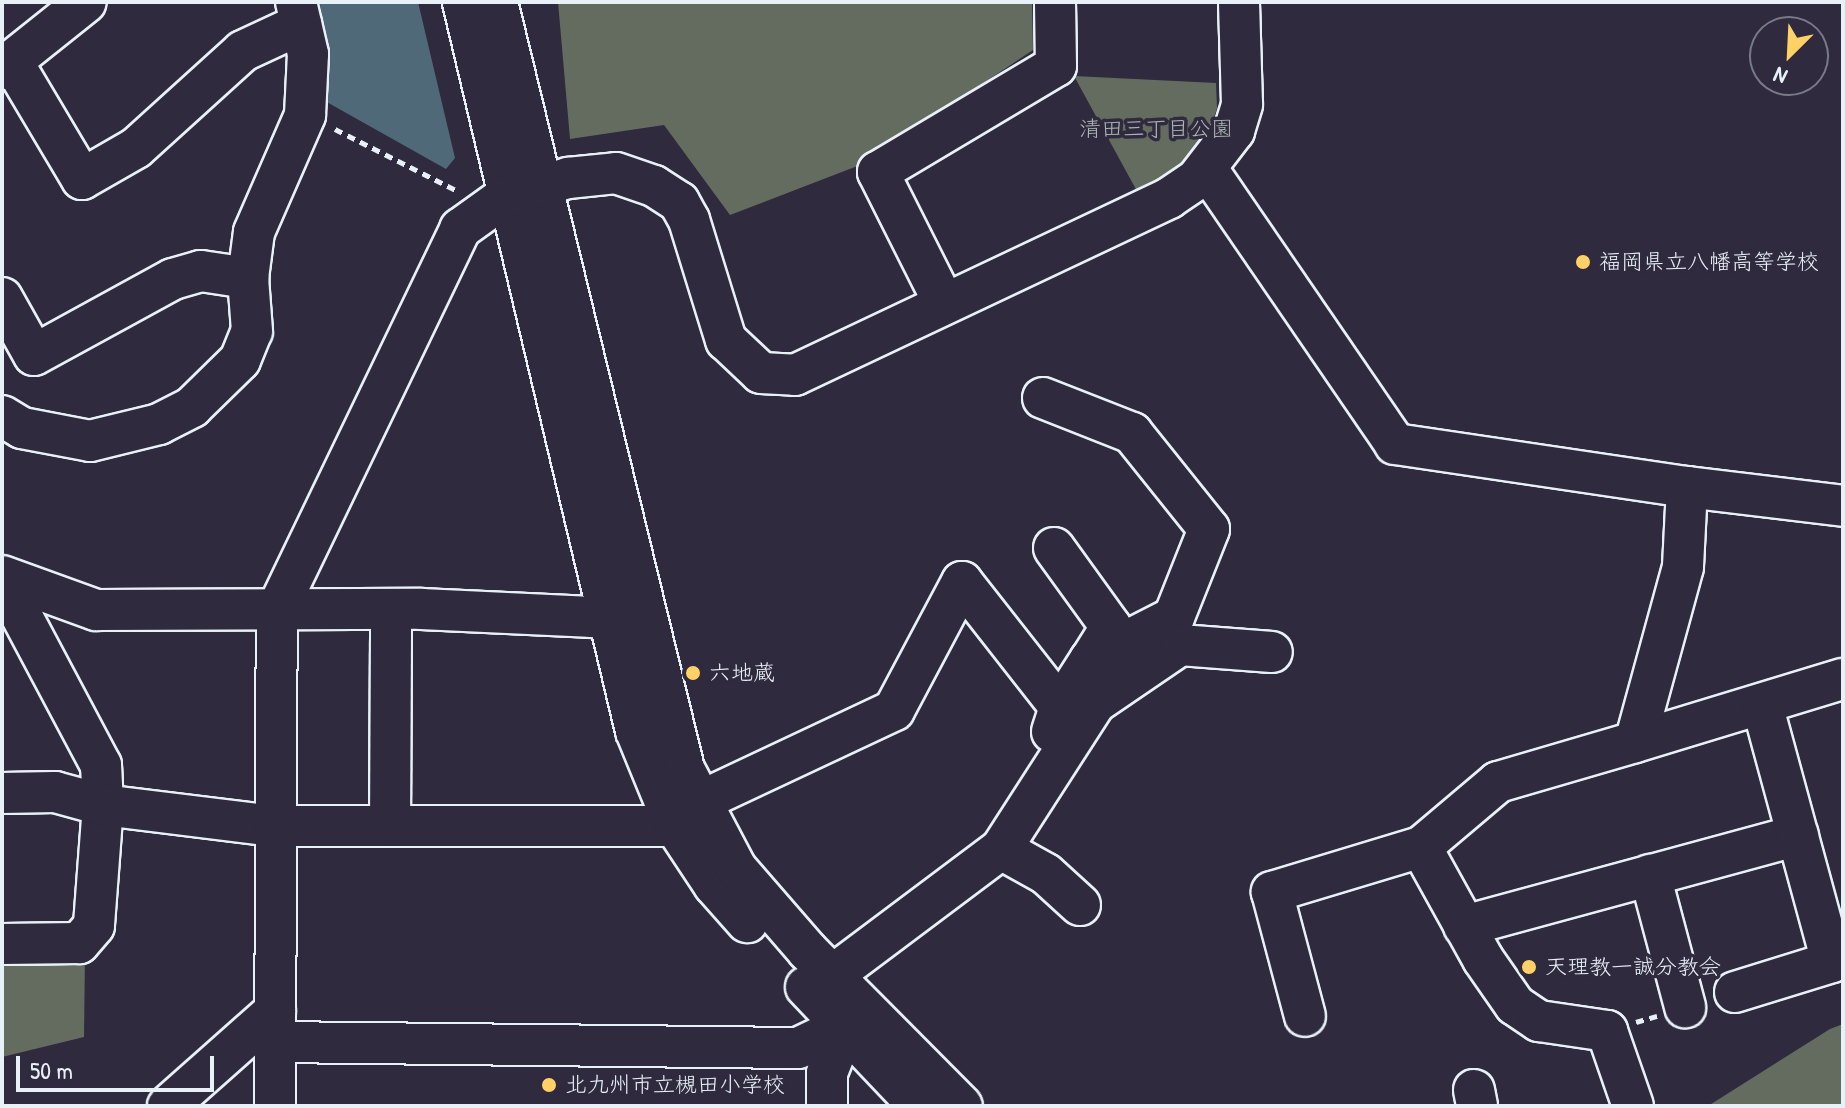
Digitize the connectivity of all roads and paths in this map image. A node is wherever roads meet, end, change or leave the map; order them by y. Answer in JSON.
{"nodes":[{"id":1,"x":86,"y":2,"type":"edge"},
{"id":2,"x":463,"y":2,"type":"edge"},
{"id":3,"x":497,"y":2,"type":"edge"},
{"id":4,"x":1055,"y":2,"type":"edge"},
{"id":5,"x":1239,"y":2,"type":"edge"},
{"id":6,"x":298,"y":13,"type":"edge"},
{"id":7,"x":8,"y":66,"type":"edge"},
{"id":8,"x":305,"y":115,"type":"junction"},
{"id":9,"x":1207,"y":169,"type":"junction"},
{"id":10,"x":513,"y":197,"type":"junction"},
{"id":11,"x":248,"y":278,"type":"junction"},
{"id":12,"x":2,"y":298,"type":"edge"},
{"id":13,"x":944,"y":303,"type":"junction"},
{"id":14,"x":1043,"y":398,"type":"dead end"},
{"id":15,"x":2,"y":416,"type":"edge"},
{"id":16,"x":1687,"y":487,"type":"junction"},
{"id":17,"x":1843,"y":506,"type":"edge"},
{"id":18,"x":1054,"y":548,"type":"dead end"},
{"id":19,"x":2,"y":578,"type":"edge"},
{"id":20,"x":391,"y":609,"type":"junction"},
{"id":21,"x":277,"y":610,"type":"junction"},
{"id":22,"x":610,"y":618,"type":"junction"},
{"id":23,"x":1272,"y":652,"type":"dead end"},
{"id":24,"x":1090,"y":660,"type":"junction"},
{"id":25,"x":1843,"y":679,"type":"edge"},
{"id":26,"x":1762,"y":704,"type":"junction"},
{"id":27,"x":1060,"y":707,"type":"junction"},
{"id":28,"x":1635,"y":742,"type":"junction"},
{"id":29,"x":2,"y":793,"type":"edge"},
{"id":30,"x":103,"y":805,"type":"junction"},
{"id":31,"x":1025,"y":812,"type":"junction"},
{"id":32,"x":695,"y":814,"type":"junction"},
{"id":33,"x":275,"y":826,"type":"junction"},
{"id":34,"x":390,"y":826,"type":"junction"},
{"id":35,"x":1798,"y":835,"type":"junction"},
{"id":36,"x":1421,"y":847,"type":"junction"},
{"id":37,"x":1001,"y":849,"type":"junction"},
{"id":38,"x":1650,"y":875,"type":"junction"},
{"id":39,"x":1080,"y":905,"type":"dead end"},
{"id":40,"x":1464,"y":926,"type":"junction"},
{"id":41,"x":2,"y":944,"type":"edge"},
{"id":42,"x":1735,"y":992,"type":"dead end"},
{"id":43,"x":845,"y":1001,"type":"junction"},
{"id":44,"x":1685,"y":1007,"type":"dead end"},
{"id":45,"x":1305,"y":1016,"type":"dead end"},
{"id":46,"x":275,"y":1026,"type":"junction"},
{"id":47,"x":168,"y":1106,"type":"edge"},
{"id":48,"x":275,"y":1106,"type":"edge"},
{"id":49,"x":827,"y":1106,"type":"edge"},
{"id":50,"x":919,"y":1106,"type":"edge"},
{"id":51,"x":962,"y":1106,"type":"edge"},
{"id":52,"x":1633,"y":1106,"type":"edge"}],
"edges":[{"from":1,"to":7,"type":"street"},
{"from":2,"to":10,"type":"street"},
{"from":3,"to":10,"type":"street"},
{"from":4,"to":13,"type":"street"},
{"from":5,"to":9,"type":"street"},
{"from":6,"to":7,"type":"street"},
{"from":6,"to":8,"type":"street"},
{"from":8,"to":10,"type":"path"},
{"from":8,"to":11,"type":"street"},
{"from":9,"to":13,"type":"street"},
{"from":9,"to":16,"type":"street"},
{"from":10,"to":13,"type":"street"},
{"from":10,"to":21,"type":"street"},
{"from":10,"to":22,"type":"street"},
{"from":10,"to":32,"type":"street"},
{"from":11,"to":12,"type":"street"},
{"from":11,"to":15,"type":"street"},
{"from":14,"to":24,"type":"street"},
{"from":16,"to":17,"type":"street"},
{"from":16,"to":28,"type":"street"},
{"from":18,"to":24,"type":"street"},
{"from":19,"to":21,"type":"street"},
{"from":19,"to":30,"type":"street"},
{"from":20,"to":21,"type":"street"},
{"from":20,"to":22,"type":"street"},
{"from":20,"to":34,"type":"street"},
{"from":21,"to":33,"type":"street"},
{"from":22,"to":32,"type":"street"},
{"from":23,"to":31,"type":"street"},
{"from":24,"to":27,"type":"street"},
{"from":25,"to":26,"type":"street"},
{"from":26,"to":28,"type":"street"},
{"from":26,"to":35,"type":"street"},
{"from":27,"to":31,"type":"street"},
{"from":27,"to":32,"type":"street"},
{"from":28,"to":36,"type":"street"},
{"from":29,"to":30,"type":"street"},
{"from":30,"to":33,"type":"street"},
{"from":30,"to":41,"type":"street"},
{"from":31,"to":37,"type":"street"},
{"from":32,"to":34,"type":"street"},
{"from":32,"to":43,"type":"street"},
{"from":32,"to":43,"type":"street"},
{"from":33,"to":34,"type":"street"},
{"from":33,"to":46,"type":"street"},
{"from":35,"to":38,"type":"street"},
{"from":35,"to":42,"type":"street"},
{"from":36,"to":40,"type":"street"},
{"from":36,"to":45,"type":"street"},
{"from":37,"to":39,"type":"street"},
{"from":37,"to":43,"type":"street"},
{"from":38,"to":40,"type":"street"},
{"from":38,"to":44,"type":"street"},
{"from":40,"to":52,"type":"street"},
{"from":43,"to":46,"type":"street"},
{"from":43,"to":49,"type":"street"},
{"from":43,"to":50,"type":"street"},
{"from":43,"to":51,"type":"street"},
{"from":46,"to":47,"type":"street"},
{"from":46,"to":48,"type":"street"}]}
